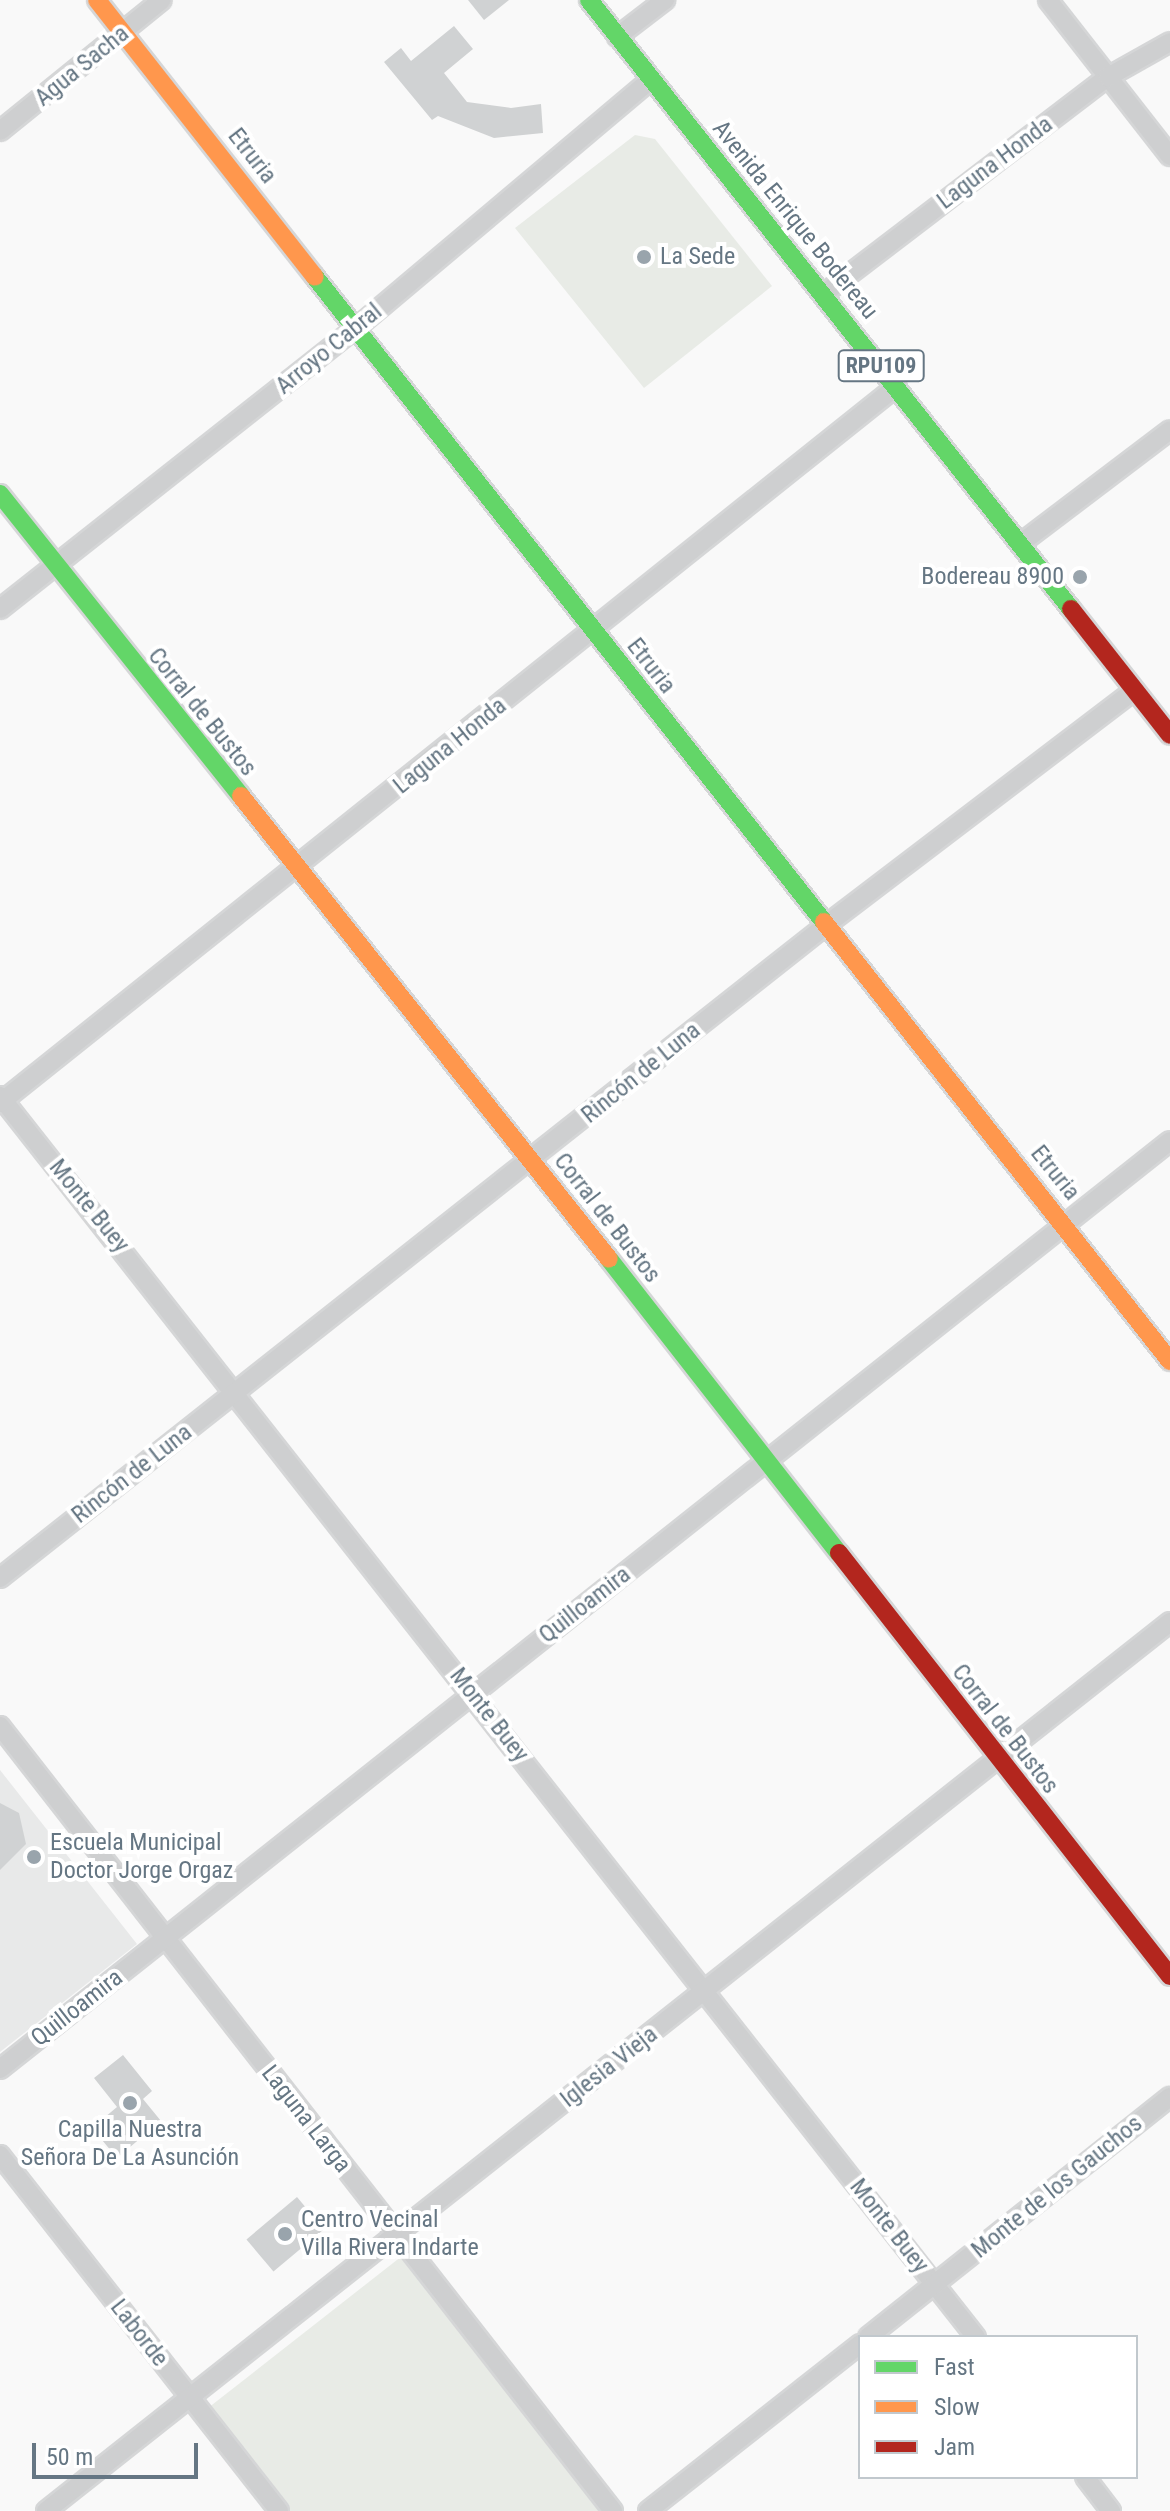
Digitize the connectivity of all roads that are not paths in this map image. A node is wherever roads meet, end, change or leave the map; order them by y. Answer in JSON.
{"nodes":[{"id":1,"x":97,"y":0,"type":"edge"},
{"id":2,"x":162,"y":0,"type":"edge"},
{"id":3,"x":589,"y":0,"type":"edge"},
{"id":4,"x":665,"y":0,"type":"edge"},
{"id":5,"x":1048,"y":0,"type":"edge"},
{"id":6,"x":124,"y":33,"type":"junction"},
{"id":7,"x":617,"y":37,"type":"junction"},
{"id":8,"x":1170,"y":42,"type":"edge"},
{"id":9,"x":1108,"y":77,"type":"junction"},
{"id":10,"x":651,"y":80,"type":"junction"},
{"id":11,"x":0,"y":131,"type":"edge"},
{"id":12,"x":1170,"y":156,"type":"edge"},
{"id":13,"x":825,"y":293,"type":"junction"},
{"id":14,"x":356,"y":328,"type":"junction"},
{"id":15,"x":897,"y":386,"type":"junction"},
{"id":16,"x":1170,"y":430,"type":"edge"},
{"id":17,"x":0,"y":494,"type":"edge"},
{"id":18,"x":1020,"y":544,"type":"junction"},
{"id":19,"x":55,"y":566,"type":"junction"},
{"id":20,"x":0,"y":609,"type":"edge"},
{"id":21,"x":593,"y":631,"type":"junction"},
{"id":22,"x":1134,"y":691,"type":"junction"},
{"id":23,"x":1170,"y":735,"type":"edge"},
{"id":24,"x":297,"y":869,"type":"junction"},
{"id":25,"x":825,"y":926,"type":"junction"},
{"id":26,"x":1,"y":1100,"type":"edge"},
{"id":27,"x":1170,"y":1141,"type":"edge"},
{"id":28,"x":532,"y":1160,"type":"junction"},
{"id":29,"x":1065,"y":1224,"type":"junction"},
{"id":30,"x":1170,"y":1361,"type":"edge"},
{"id":31,"x":237,"y":1391,"type":"junction"},
{"id":32,"x":764,"y":1462,"type":"junction"},
{"id":33,"x":0,"y":1578,"type":"edge"},
{"id":34,"x":1170,"y":1622,"type":"edge"},
{"id":35,"x":473,"y":1694,"type":"junction"},
{"id":36,"x":0,"y":1726,"type":"edge"},
{"id":37,"x":997,"y":1757,"type":"junction"},
{"id":38,"x":164,"y":1939,"type":"junction"},
{"id":39,"x":1170,"y":1976,"type":"edge"},
{"id":40,"x":705,"y":1991,"type":"junction"},
{"id":41,"x":0,"y":2069,"type":"edge"},
{"id":42,"x":1170,"y":2097,"type":"edge"},
{"id":43,"x":0,"y":2155,"type":"edge"},
{"id":44,"x":396,"y":2234,"type":"junction"},
{"id":45,"x":935,"y":2284,"type":"junction"},
{"id":46,"x":871,"y":2335,"type":"edge"},
{"id":47,"x":974,"y":2335,"type":"edge"},
{"id":48,"x":858,"y":2346,"type":"edge"},
{"id":49,"x":190,"y":2398,"type":"junction"},
{"id":50,"x":1087,"y":2479,"type":"edge"},
{"id":51,"x":46,"y":2511,"type":"edge"},
{"id":52,"x":279,"y":2511,"type":"edge"},
{"id":53,"x":613,"y":2511,"type":"edge"},
{"id":54,"x":648,"y":2511,"type":"edge"},
{"id":55,"x":1111,"y":2511,"type":"edge"}],
"edges":[{"from":1,"to":6,"type":"street","name":"Etruria"},
{"from":2,"to":6,"type":"street","name":"Agua Sacha"},
{"from":3,"to":7,"type":"street","name":"Avenida Enrique Bodereau","number":"RPU109"},
{"from":4,"to":7,"type":"street"},
{"from":5,"to":9,"type":"street"},
{"from":6,"to":11,"type":"street","name":"Agua Sacha"},
{"from":6,"to":14,"type":"street","name":"Etruria"},
{"from":7,"to":10,"type":"street","name":"Avenida Enrique Bodereau","number":"RPU109"},
{"from":8,"to":9,"type":"street","name":"Laguna Honda"},
{"from":9,"to":12,"type":"street"},
{"from":9,"to":13,"type":"street","name":"Laguna Honda"},
{"from":10,"to":13,"type":"street","name":"Avenida Enrique Bodereau","number":"RPU109"},
{"from":10,"to":14,"type":"street","name":"Arroyo Cabral"},
{"from":13,"to":15,"type":"street","name":"Avenida Enrique Bodereau","number":"RPU109"},
{"from":14,"to":19,"type":"street","name":"Arroyo Cabral"},
{"from":14,"to":21,"type":"street","name":"Etruria"},
{"from":15,"to":18,"type":"street","name":"Avenida Enrique Bodereau","number":"RPU109"},
{"from":15,"to":21,"type":"street","name":"Laguna Honda"},
{"from":16,"to":18,"type":"street"},
{"from":17,"to":19,"type":"street","name":"Corral de Bustos"},
{"from":18,"to":22,"type":"street","name":"Avenida Enrique Bodereau","number":"RPU109"},
{"from":19,"to":20,"type":"street","name":"Arroyo Cabral"},
{"from":19,"to":24,"type":"street","name":"Corral de Bustos"},
{"from":21,"to":24,"type":"street","name":"Laguna Honda"},
{"from":21,"to":25,"type":"street","name":"Etruria"},
{"from":22,"to":23,"type":"street","name":"Avenida Enrique Bodereau","number":"RPU109"},
{"from":22,"to":25,"type":"street","name":"Rincón de Luna"},
{"from":24,"to":26,"type":"street","name":"Laguna Honda"},
{"from":24,"to":28,"type":"street","name":"Corral de Bustos"},
{"from":25,"to":28,"type":"street","name":"Rincón de Luna"},
{"from":25,"to":29,"type":"street","name":"Etruria"},
{"from":26,"to":31,"type":"street","name":"Monte Buey"},
{"from":27,"to":29,"type":"street","name":"Quilloamira"},
{"from":28,"to":31,"type":"street","name":"Rincón de Luna"},
{"from":28,"to":32,"type":"street","name":"Corral de Bustos"},
{"from":29,"to":30,"type":"street","name":"Etruria"},
{"from":29,"to":32,"type":"street","name":"Quilloamira"},
{"from":31,"to":33,"type":"street","name":"Rincón de Luna"},
{"from":31,"to":35,"type":"street","name":"Monte Buey"},
{"from":32,"to":35,"type":"street","name":"Quilloamira"},
{"from":32,"to":37,"type":"street","name":"Corral de Bustos"},
{"from":34,"to":37,"type":"street","name":"Iglesia Vieja"},
{"from":35,"to":38,"type":"street","name":"Quilloamira"},
{"from":35,"to":40,"type":"street","name":"Monte Buey"},
{"from":36,"to":38,"type":"street","name":"Laguna Larga"},
{"from":37,"to":39,"type":"street","name":"Corral de Bustos"},
{"from":37,"to":40,"type":"street","name":"Iglesia Vieja"},
{"from":38,"to":41,"type":"street","name":"Quilloamira"},
{"from":38,"to":44,"type":"street","name":"Laguna Larga"},
{"from":40,"to":44,"type":"street","name":"Iglesia Vieja"},
{"from":40,"to":45,"type":"street","name":"Monte Buey"},
{"from":42,"to":45,"type":"street","name":"Monte de los Gauchos"},
{"from":43,"to":49,"type":"street","name":"Laborde"},
{"from":44,"to":49,"type":"street","name":"Iglesia Vieja"},
{"from":44,"to":53,"type":"street","name":"Laguna Larga"},
{"from":45,"to":46,"type":"street","name":"Monte de los Gauchos"},
{"from":45,"to":47,"type":"street","name":"Monte Buey"},
{"from":48,"to":54,"type":"street"},
{"from":49,"to":51,"type":"street","name":"Iglesia Vieja"},
{"from":49,"to":52,"type":"street","name":"Laborde"},
{"from":50,"to":55,"type":"street"}]}
